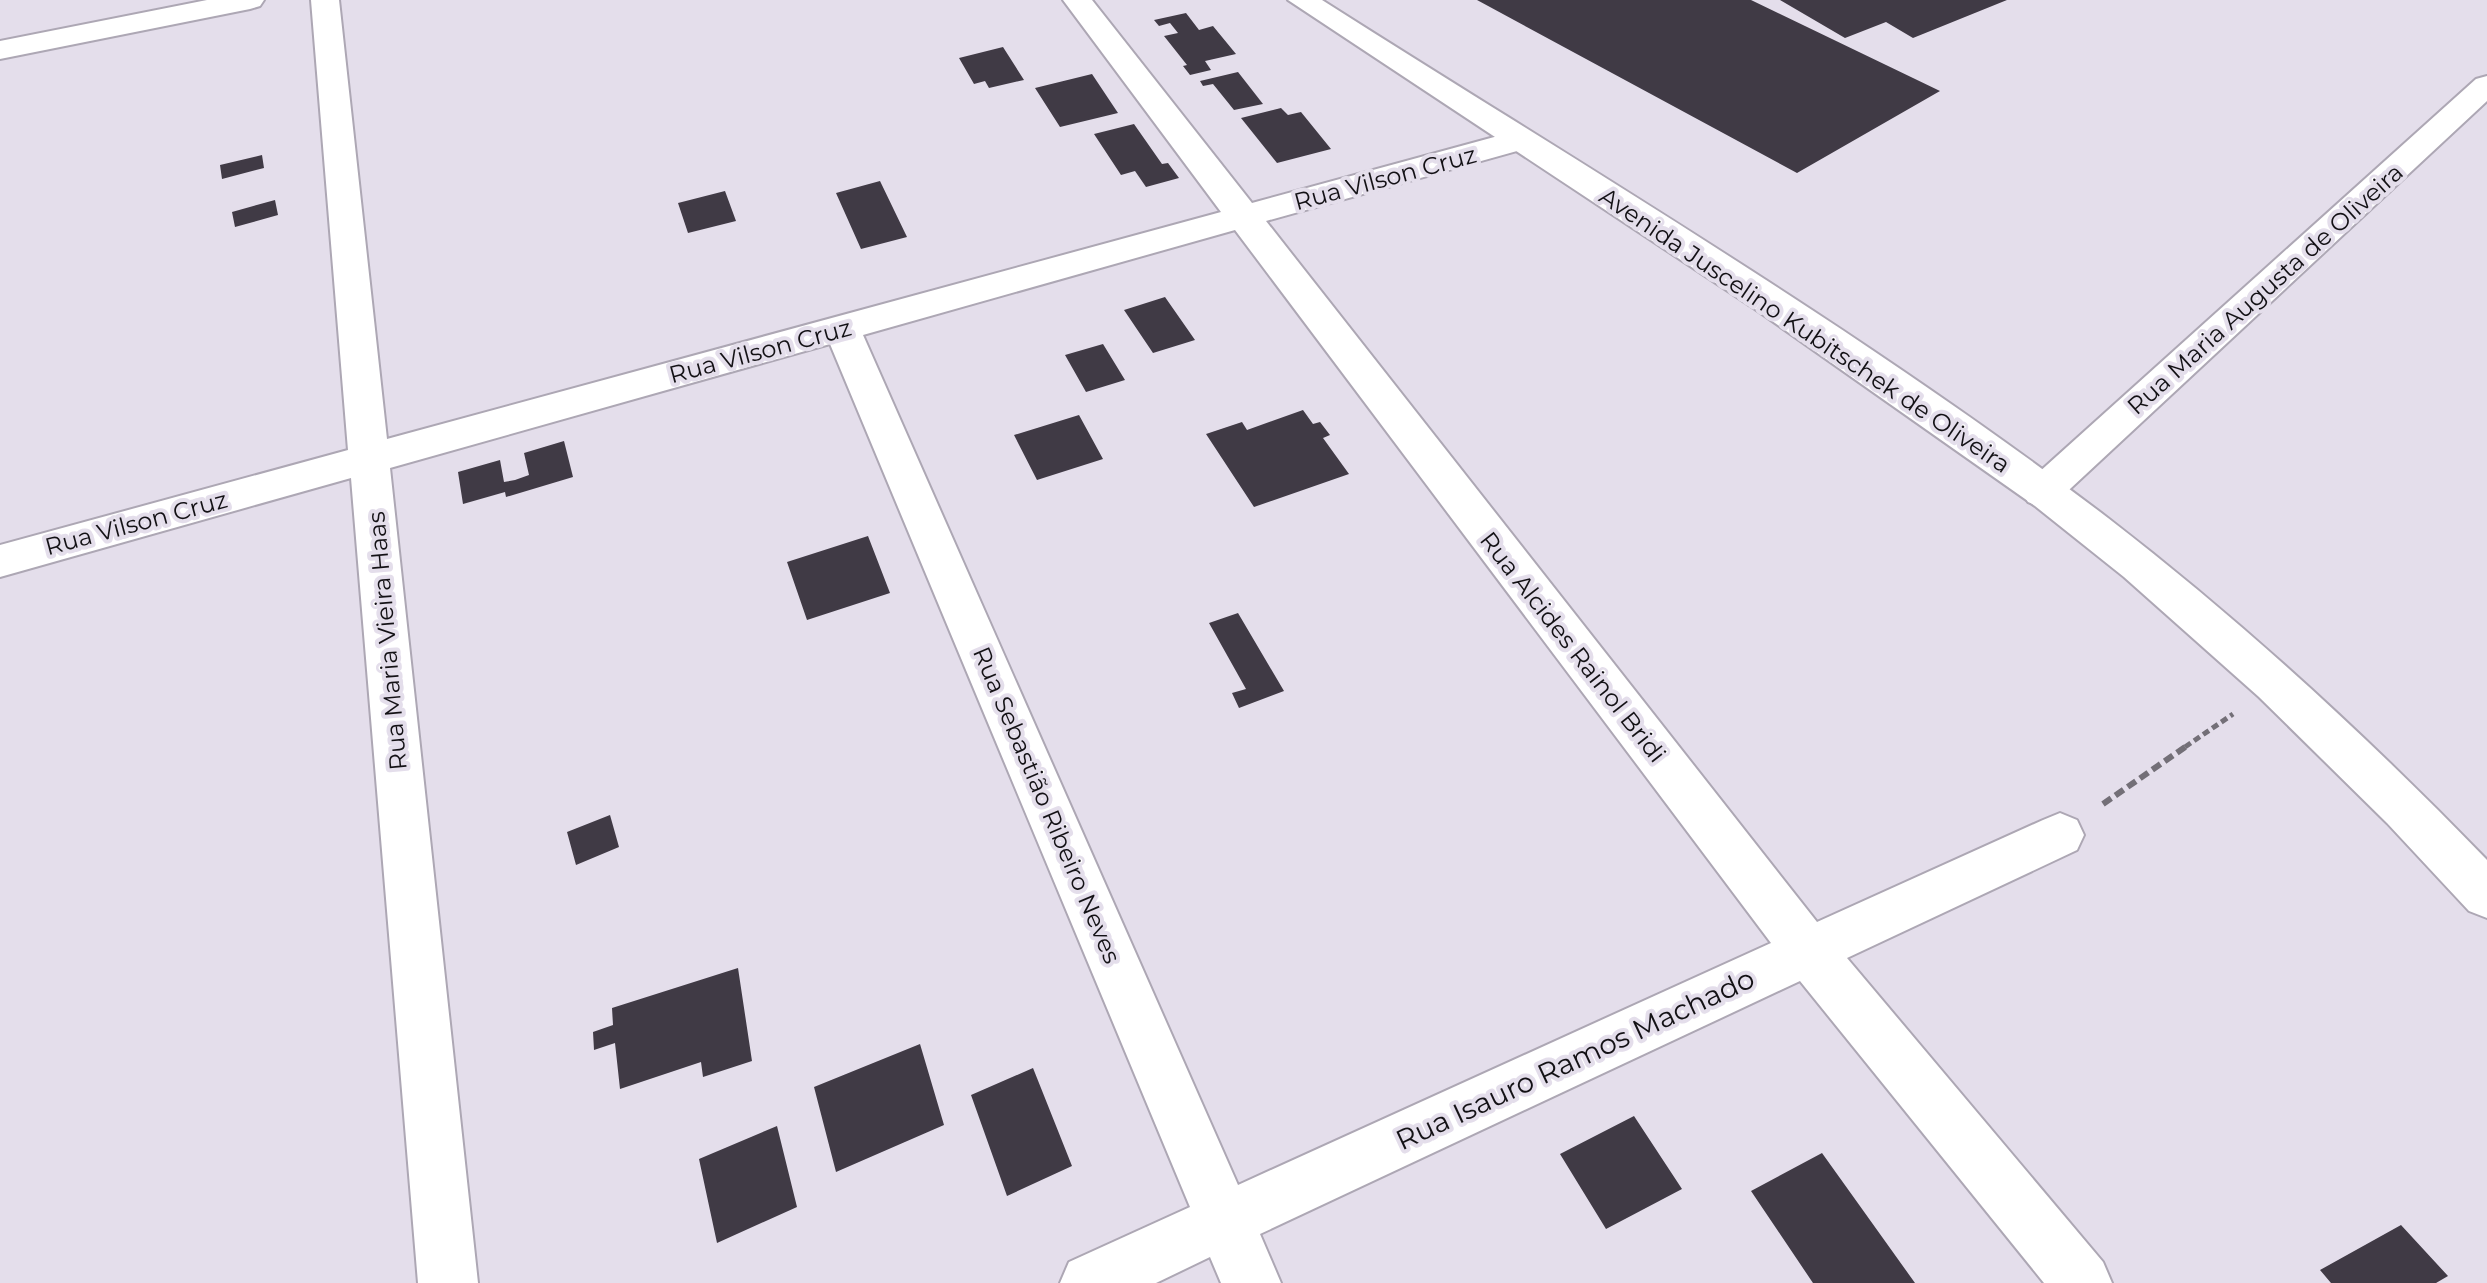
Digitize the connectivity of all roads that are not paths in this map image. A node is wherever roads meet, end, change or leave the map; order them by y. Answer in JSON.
{"nodes":[{"id":1,"x":250,"y":0,"type":"edge"},
{"id":2,"x":325,"y":0,"type":"edge"},
{"id":3,"x":1077,"y":0,"type":"edge"},
{"id":4,"x":1302,"y":0,"type":"edge"},
{"id":5,"x":0,"y":50,"type":"edge"},
{"id":6,"x":2487,"y":85,"type":"edge"},
{"id":7,"x":1520,"y":140,"type":"junction"},
{"id":8,"x":1242,"y":217,"type":"junction"},
{"id":9,"x":842,"y":328,"type":"junction"},
{"id":10,"x":370,"y":458,"type":"junction"},
{"id":11,"x":2042,"y":492,"type":"junction"},
{"id":12,"x":0,"y":561,"type":"edge"},
{"id":13,"x":2060,"y":835,"type":"road end"},
{"id":14,"x":2487,"y":895,"type":"edge"},
{"id":15,"x":1808,"y":951,"type":"junction"},
{"id":16,"x":1225,"y":1221,"type":"junction"},
{"id":17,"x":448,"y":1283,"type":"edge"},
{"id":18,"x":1090,"y":1283,"type":"edge"},
{"id":19,"x":1251,"y":1283,"type":"edge"},
{"id":20,"x":2082,"y":1283,"type":"edge"}],
"edges":[{"from":1,"to":5,"type":"street"},
{"from":2,"to":10,"type":"street","name":"Rua Maria Vieira Haas"},
{"from":3,"to":8,"type":"street","name":"Rua Alcides Rainol Bridi"},
{"from":4,"to":7,"type":"street","name":"Avenida Juscelino Kubitschek de Oliveira"},
{"from":6,"to":11,"type":"street","name":"Rua Maria Augusta de Oliveira"},
{"from":7,"to":8,"type":"street","name":"Rua Vilson Cruz"},
{"from":7,"to":11,"type":"street","name":"Avenida Juscelino Kubitschek de Oliveira"},
{"from":8,"to":9,"type":"street","name":"Rua Vilson Cruz"},
{"from":8,"to":15,"type":"street","name":"Rua Alcides Rainol Bridi"},
{"from":9,"to":10,"type":"street","name":"Rua Vilson Cruz"},
{"from":9,"to":16,"type":"street","name":"Rua Sebastião Ribeiro Neves"},
{"from":10,"to":12,"type":"street","name":"Rua Vilson Cruz"},
{"from":10,"to":17,"type":"street","name":"Rua Maria Vieira Haas"},
{"from":11,"to":14,"type":"street","name":"Avenida Juscelino Kubitschek de Oliveira"},
{"from":13,"to":15,"type":"street","name":"Rua Isauro Ramos Machado"},
{"from":15,"to":16,"type":"street","name":"Rua Isauro Ramos Machado"},
{"from":15,"to":20,"type":"street","name":"Rua Alcides Rainol Bridi"},
{"from":16,"to":18,"type":"street","name":"Rua Isauro Ramos Machado"},
{"from":16,"to":19,"type":"street","name":"Rua Sebastião Ribeiro Neves"}]}
